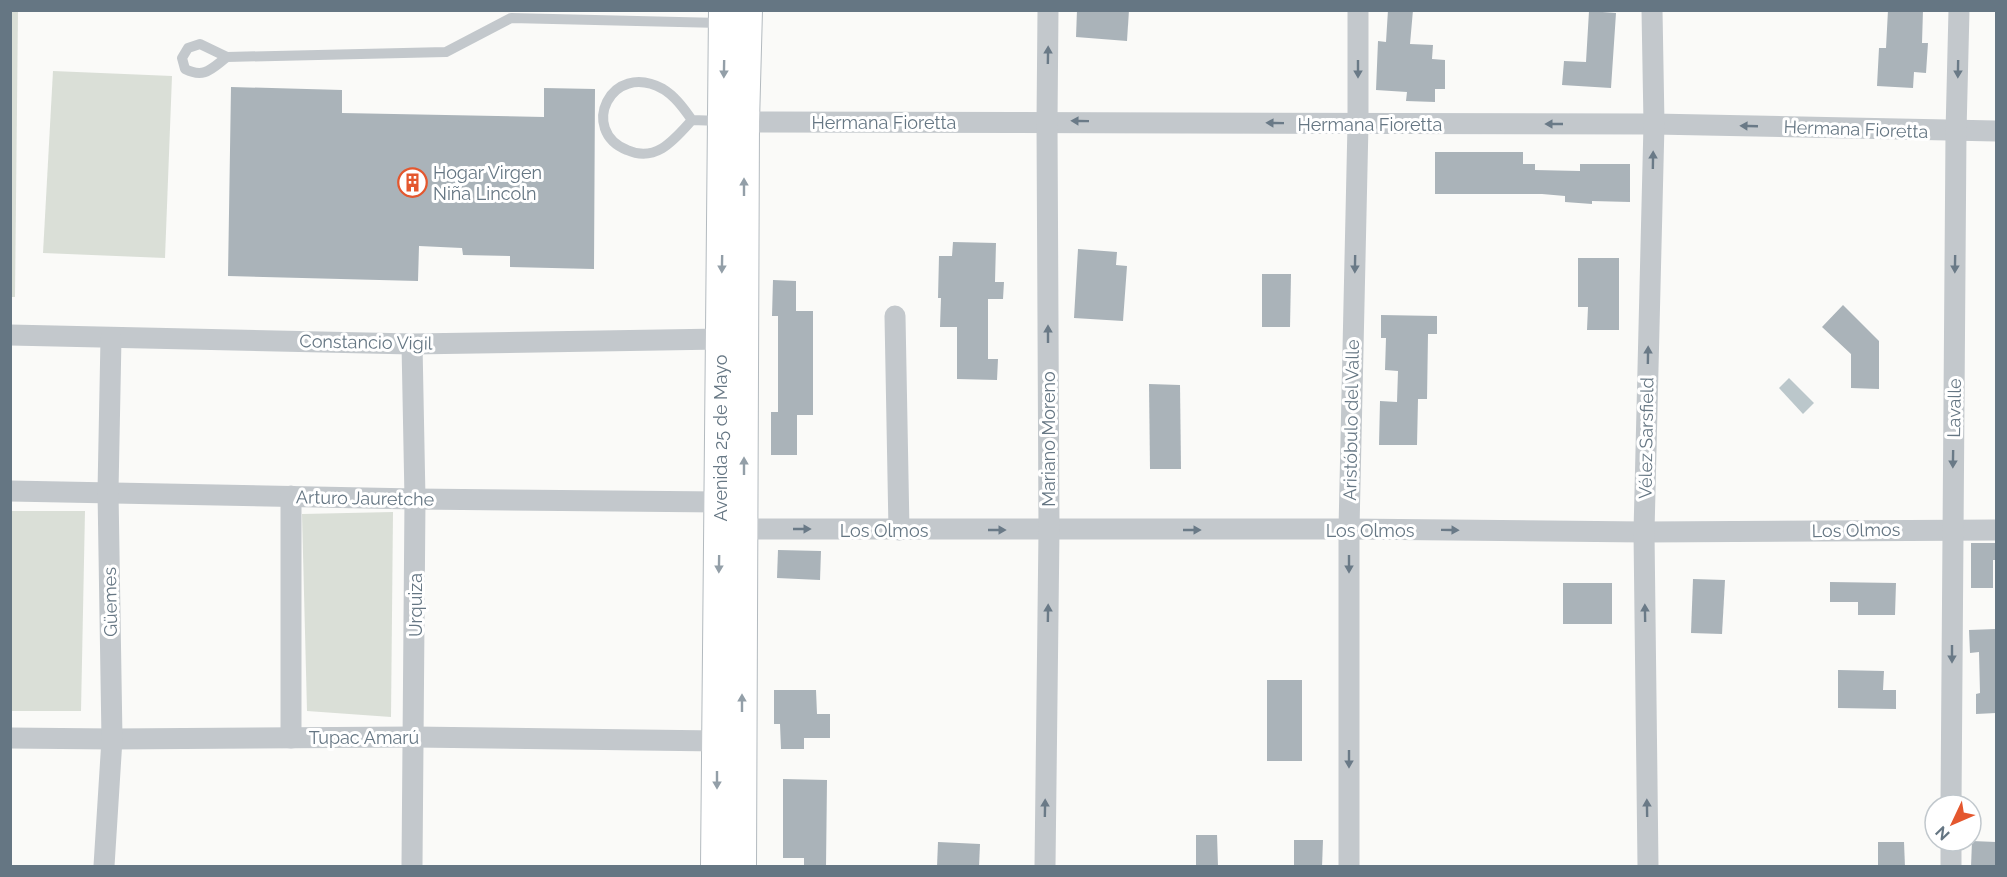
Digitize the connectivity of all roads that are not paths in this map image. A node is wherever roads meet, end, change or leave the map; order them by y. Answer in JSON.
{"nodes":[{"id":1,"x":1048,"y":10,"type":"edge"},
{"id":2,"x":1358,"y":10,"type":"edge"},
{"id":3,"x":1652,"y":10,"type":"edge"},
{"id":4,"x":1959,"y":10,"type":"edge"},
{"id":5,"x":732,"y":15,"type":"edge"},
{"id":6,"x":227,"y":57,"type":"dead end"},
{"id":7,"x":692,"y":120,"type":"junction"},
{"id":8,"x":734,"y":121,"type":"junction"},
{"id":9,"x":1047,"y":121,"type":"junction"},
{"id":10,"x":1358,"y":124,"type":"junction"},
{"id":11,"x":1654,"y":124,"type":"junction"},
{"id":12,"x":1996,"y":131,"type":"edge"},
{"id":13,"x":1956,"y":132,"type":"junction"},
{"id":14,"x":895,"y":316,"type":"dead end"},
{"id":15,"x":10,"y":335,"type":"edge"},
{"id":16,"x":111,"y":338,"type":"junction"},
{"id":17,"x":721,"y":339,"type":"junction"},
{"id":18,"x":412,"y":344,"type":"junction"},
{"id":19,"x":10,"y":490,"type":"edge"},
{"id":20,"x":108,"y":491,"type":"junction"},
{"id":21,"x":291,"y":496,"type":"junction"},
{"id":22,"x":415,"y":499,"type":"junction"},
{"id":23,"x":732,"y":515,"type":"junction"},
{"id":24,"x":1349,"y":529,"type":"junction"},
{"id":25,"x":1953,"y":529,"type":"junction"},
{"id":26,"x":899,"y":530,"type":"junction"},
{"id":27,"x":1049,"y":530,"type":"junction"},
{"id":28,"x":1996,"y":530,"type":"edge"},
{"id":29,"x":1644,"y":532,"type":"junction"},
{"id":30,"x":414,"y":737,"type":"junction"},
{"id":31,"x":10,"y":738,"type":"edge"},
{"id":32,"x":291,"y":738,"type":"junction"},
{"id":33,"x":112,"y":739,"type":"junction"},
{"id":34,"x":717,"y":741,"type":"junction"},
{"id":35,"x":1951,"y":793,"type":"edge"},
{"id":36,"x":104,"y":867,"type":"edge"},
{"id":37,"x":412,"y":867,"type":"edge"},
{"id":38,"x":716,"y":867,"type":"edge"},
{"id":39,"x":741,"y":867,"type":"edge"},
{"id":40,"x":1045,"y":867,"type":"edge"},
{"id":41,"x":1348,"y":867,"type":"edge"},
{"id":42,"x":1647,"y":867,"type":"edge"}],
"edges":[{"from":9,"to":1,"type":"street","name":"Mariano Moreno","one_way":true},
{"from":2,"to":10,"type":"street","name":"Aristóbulo del Valle","one_way":true},
{"from":3,"to":11,"type":"street","name":"Vélez Sarsfield"},
{"from":4,"to":13,"type":"street","name":"Lavalle","one_way":true},
{"from":5,"to":6,"type":"lane"},
{"from":5,"to":8,"type":"main road","name":"Avenida 25 de Mayo"},
{"from":7,"to":7,"type":"lane"},
{"from":7,"to":8,"type":"lane"},
{"from":8,"to":9,"type":"street","name":"Hermana Fioretta"},
{"from":8,"to":17,"type":"main road","name":"Avenida 25 de Mayo","one_way":true},
{"from":23,"to":8,"type":"main road","name":"Avenida 25 de Mayo","one_way":true},
{"from":10,"to":9,"type":"street","name":"Hermana Fioretta","one_way":true},
{"from":27,"to":9,"type":"street","name":"Mariano Moreno","one_way":true},
{"from":11,"to":10,"type":"street","name":"Hermana Fioretta","one_way":true},
{"from":10,"to":24,"type":"street","name":"Aristóbulo del Valle","one_way":true},
{"from":13,"to":11,"type":"street","name":"Hermana Fioretta","one_way":true},
{"from":29,"to":11,"type":"street","name":"Vélez Sarsfield","one_way":true},
{"from":12,"to":13,"type":"street","name":"Hermana Fioretta"},
{"from":13,"to":25,"type":"street","name":"Lavalle","one_way":true},
{"from":14,"to":26,"type":"street"},
{"from":15,"to":16,"type":"street","name":"Constancio Vigil"},
{"from":16,"to":18,"type":"street","name":"Constancio Vigil"},
{"from":16,"to":20,"type":"street","name":"Güemes"},
{"from":17,"to":18,"type":"street","name":"Constancio Vigil"},
{"from":17,"to":23,"type":"main road","name":"Avenida 25 de Mayo"},
{"from":18,"to":22,"type":"street","name":"Urquiza"},
{"from":19,"to":20,"type":"street","name":"Arturo Jauretche"},
{"from":20,"to":21,"type":"street","name":"Arturo Jauretche"},
{"from":20,"to":33,"type":"street","name":"Güemes"},
{"from":21,"to":22,"type":"street","name":"Arturo Jauretche"},
{"from":21,"to":32,"type":"street"},
{"from":22,"to":23,"type":"street","name":"Arturo Jauretche"},
{"from":22,"to":30,"type":"street","name":"Urquiza"},
{"from":23,"to":26,"type":"street","name":"Los Olmos","one_way":true},
{"from":23,"to":34,"type":"main road","name":"Avenida 25 de Mayo","one_way":true},
{"from":39,"to":23,"type":"main road","name":"Avenida 25 de Mayo","one_way":true},
{"from":27,"to":24,"type":"street","name":"Los Olmos","one_way":true},
{"from":24,"to":29,"type":"street","name":"Los Olmos","one_way":true},
{"from":24,"to":41,"type":"street","name":"Aristóbulo del Valle","one_way":true},
{"from":25,"to":28,"type":"street","name":"Los Olmos"},
{"from":25,"to":29,"type":"street","name":"Los Olmos"},
{"from":25,"to":35,"type":"street","name":"Lavalle","one_way":true},
{"from":26,"to":27,"type":"street","name":"Los Olmos","one_way":true},
{"from":40,"to":27,"type":"street","name":"Mariano Moreno","one_way":true},
{"from":42,"to":29,"type":"street","name":"Vélez Sarsfield","one_way":true},
{"from":30,"to":32,"type":"street","name":"Tupac Amarú"},
{"from":30,"to":34,"type":"street","name":"Tupac Amarú"},
{"from":30,"to":37,"type":"street","name":"Urquiza"},
{"from":31,"to":33,"type":"street","name":"Tupac Amarú"},
{"from":32,"to":33,"type":"street","name":"Tupac Amarú"},
{"from":33,"to":36,"type":"street","name":"Güemes"},
{"from":34,"to":38,"type":"main road","name":"Avenida 25 de Mayo","one_way":true}]}
